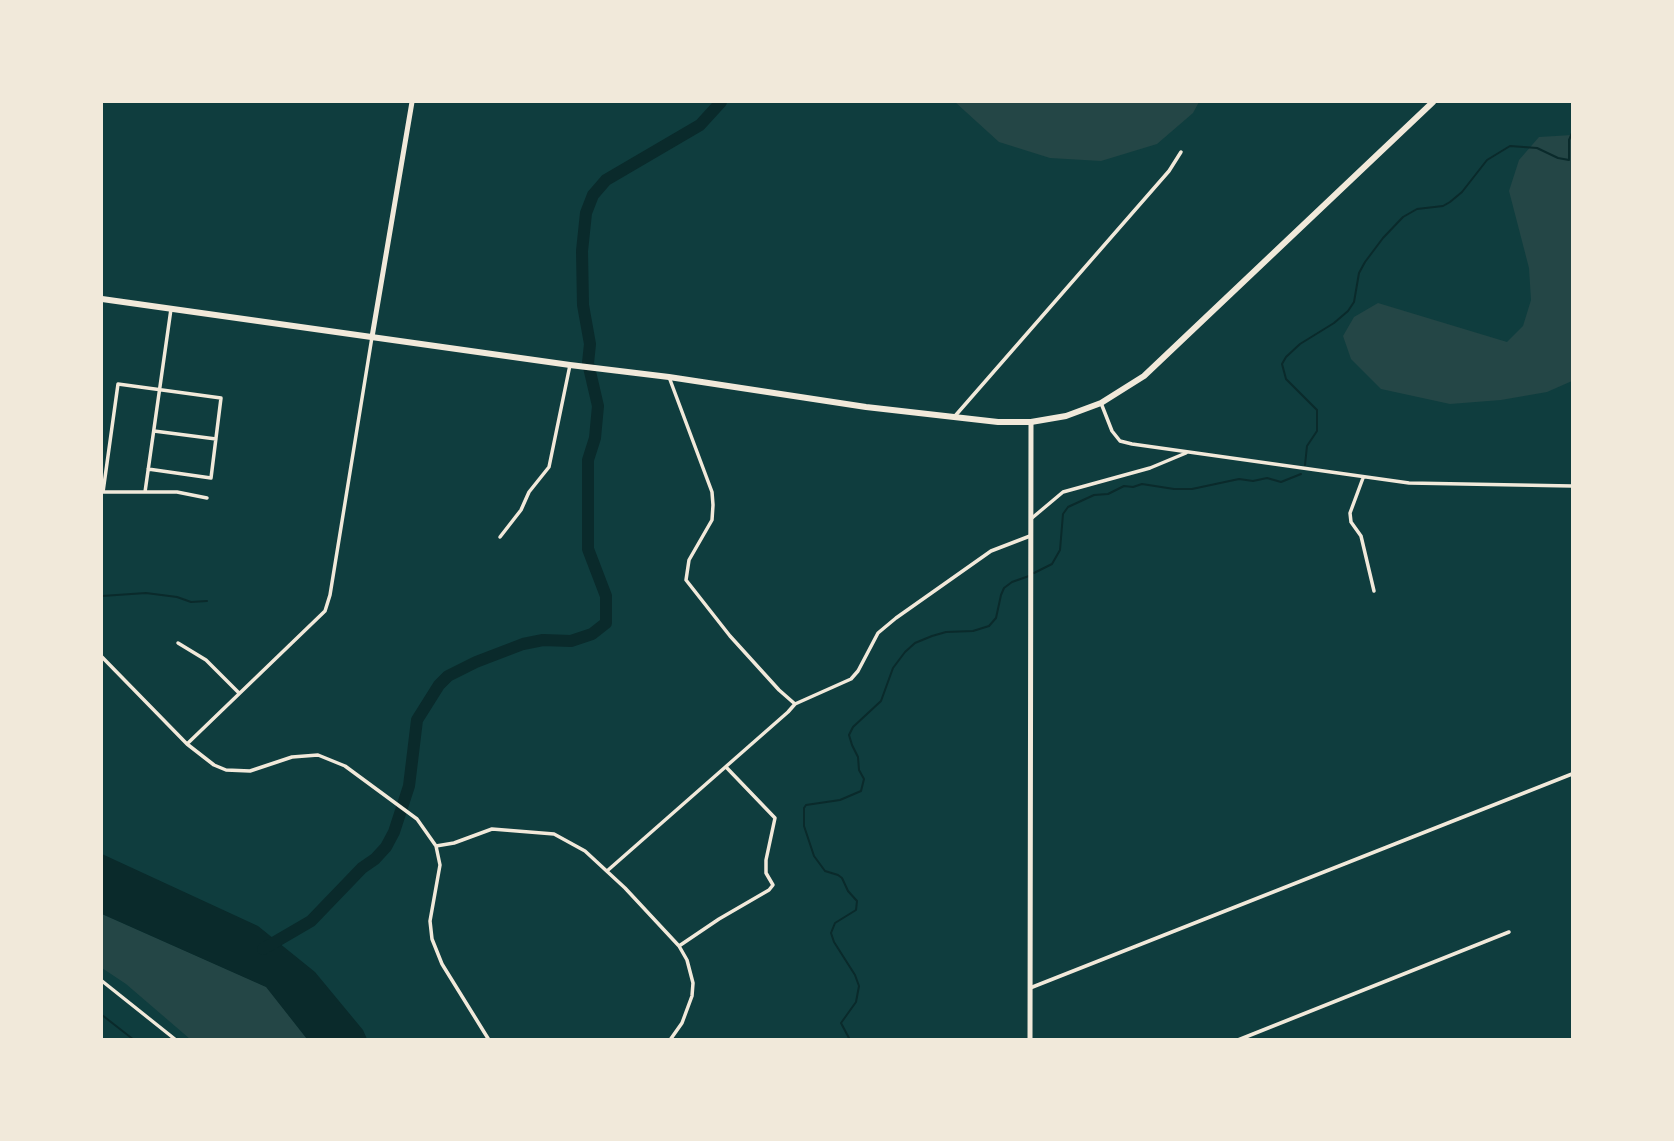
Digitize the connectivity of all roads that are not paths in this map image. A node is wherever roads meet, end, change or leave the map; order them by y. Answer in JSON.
{"nodes":[{"id":1,"x":412,"y":102,"type":"edge"},
{"id":2,"x":1433,"y":102,"type":"edge"},
{"id":3,"x":1181,"y":152,"type":"dead end"},
{"id":4,"x":102,"y":299,"type":"edge"},
{"id":5,"x":171,"y":309,"type":"junction"},
{"id":6,"x":372,"y":337,"type":"junction"},
{"id":7,"x":570,"y":365,"type":"junction"},
{"id":8,"x":669,"y":377,"type":"junction"},
{"id":9,"x":160,"y":390,"type":"junction"},
{"id":10,"x":1101,"y":403,"type":"junction"},
{"id":11,"x":954,"y":416,"type":"junction"},
{"id":12,"x":1031,"y":422,"type":"junction"},
{"id":13,"x":154,"y":431,"type":"junction"},
{"id":14,"x":216,"y":439,"type":"junction"},
{"id":15,"x":1186,"y":452,"type":"junction"},
{"id":16,"x":148,"y":469,"type":"junction"},
{"id":17,"x":1363,"y":478,"type":"junction"},
{"id":18,"x":1573,"y":486,"type":"edge"},
{"id":19,"x":102,"y":492,"type":"edge"},
{"id":20,"x":145,"y":492,"type":"junction"},
{"id":21,"x":207,"y":498,"type":"dead end"},
{"id":22,"x":1032,"y":518,"type":"junction"},
{"id":23,"x":1032,"y":535,"type":"junction"},
{"id":24,"x":500,"y":537,"type":"dead end"},
{"id":25,"x":1374,"y":591,"type":"dead end"},
{"id":26,"x":178,"y":643,"type":"dead end"},
{"id":27,"x":102,"y":657,"type":"edge"},
{"id":28,"x":239,"y":693,"type":"junction"},
{"id":29,"x":795,"y":704,"type":"junction"},
{"id":30,"x":187,"y":744,"type":"junction"},
{"id":31,"x":726,"y":767,"type":"junction"},
{"id":32,"x":1573,"y":774,"type":"edge"},
{"id":33,"x":436,"y":845,"type":"junction"},
{"id":34,"x":607,"y":871,"type":"junction"},
{"id":35,"x":1509,"y":932,"type":"dead end"},
{"id":36,"x":679,"y":946,"type":"junction"},
{"id":37,"x":102,"y":981,"type":"edge"},
{"id":38,"x":1030,"y":988,"type":"junction"},
{"id":39,"x":176,"y":1040,"type":"edge"},
{"id":40,"x":489,"y":1040,"type":"edge"},
{"id":41,"x":670,"y":1040,"type":"edge"},
{"id":42,"x":1030,"y":1040,"type":"edge"},
{"id":43,"x":1237,"y":1040,"type":"edge"}],
"edges":[{"from":1,"to":6,"type":"main road"},
{"from":2,"to":10,"type":"highway"},
{"from":3,"to":11,"type":"street"},
{"from":4,"to":5,"type":"highway"},
{"from":5,"to":6,"type":"highway"},
{"from":5,"to":9,"type":"street"},
{"from":6,"to":7,"type":"highway"},
{"from":6,"to":28,"type":"street"},
{"from":7,"to":8,"type":"highway"},
{"from":7,"to":24,"type":"street"},
{"from":8,"to":11,"type":"highway"},
{"from":8,"to":29,"type":"street"},
{"from":9,"to":13,"type":"street"},
{"from":9,"to":14,"type":"street"},
{"from":9,"to":19,"type":"street"},
{"from":10,"to":12,"type":"highway"},
{"from":10,"to":15,"type":"street"},
{"from":11,"to":12,"type":"highway"},
{"from":12,"to":22,"type":"main road"},
{"from":13,"to":14,"type":"street"},
{"from":13,"to":16,"type":"street"},
{"from":14,"to":16,"type":"street"},
{"from":15,"to":17,"type":"street"},
{"from":15,"to":22,"type":"street"},
{"from":16,"to":20,"type":"street"},
{"from":17,"to":18,"type":"street"},
{"from":17,"to":25,"type":"street"},
{"from":19,"to":20,"type":"street"},
{"from":20,"to":21,"type":"street"},
{"from":22,"to":23,"type":"main road"},
{"from":23,"to":29,"type":"street"},
{"from":23,"to":38,"type":"main road"},
{"from":26,"to":28,"type":"street"},
{"from":27,"to":30,"type":"street"},
{"from":28,"to":30,"type":"street"},
{"from":29,"to":31,"type":"street"},
{"from":30,"to":33,"type":"street"},
{"from":31,"to":34,"type":"street"},
{"from":31,"to":36,"type":"street"},
{"from":32,"to":38,"type":"street"},
{"from":33,"to":34,"type":"street"},
{"from":33,"to":40,"type":"street"},
{"from":34,"to":36,"type":"street"},
{"from":35,"to":43,"type":"street"},
{"from":36,"to":41,"type":"street"},
{"from":37,"to":39,"type":"street"},
{"from":38,"to":42,"type":"main road"}]}
